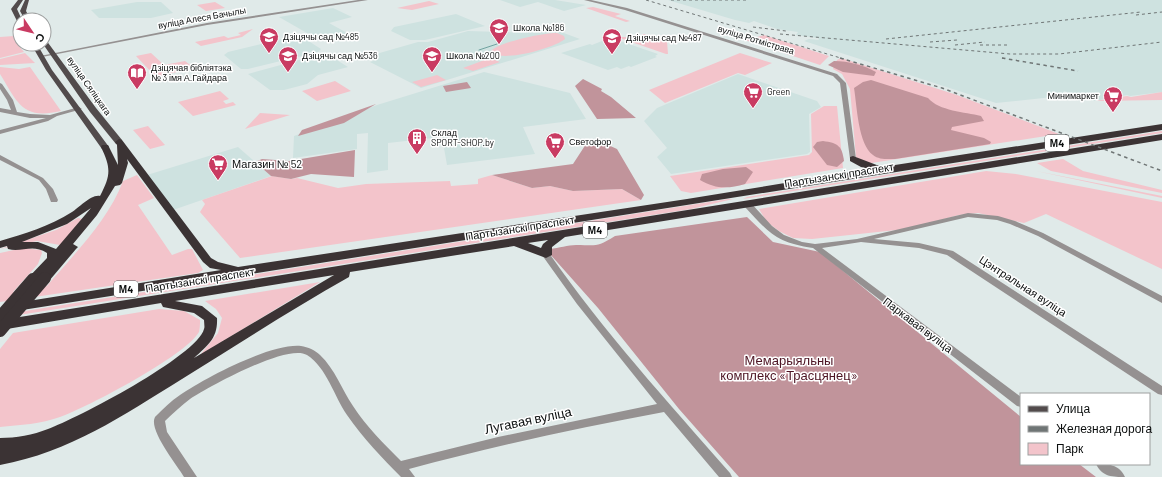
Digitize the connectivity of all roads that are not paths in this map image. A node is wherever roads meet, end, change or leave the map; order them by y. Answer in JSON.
{"nodes":[{"id":1,"x":21,"y":0,"type":"edge"},
{"id":2,"x":27,"y":0,"type":"edge"},
{"id":3,"x":366,"y":0,"type":"edge"},
{"id":4,"x":586,"y":0,"type":"edge"},
{"id":5,"x":15,"y":12,"type":"edge"},
{"id":6,"x":24,"y":12,"type":"edge"},
{"id":7,"x":52,"y":51,"type":"edge"},
{"id":8,"x":39,"y":52,"type":"edge"},
{"id":9,"x":54,"y":53,"type":"junction"},
{"id":10,"x":42,"y":56,"type":"junction"},
{"id":11,"x":0,"y":85,"type":"edge"},
{"id":12,"x":90,"y":106,"type":"junction"},
{"id":13,"x":79,"y":109,"type":"junction"},
{"id":14,"x":0,"y":110,"type":"edge"},
{"id":15,"x":14,"y":112,"type":"junction"},
{"id":16,"x":44,"y":119,"type":"junction"},
{"id":17,"x":1162,"y":126,"type":"edge"},
{"id":18,"x":0,"y":132,"type":"edge"},
{"id":19,"x":1162,"y":137,"type":"edge"},
{"id":20,"x":119,"y":142,"type":"junction"},
{"id":21,"x":105,"y":147,"type":"joint"},
{"id":22,"x":0,"y":157,"type":"edge"},
{"id":23,"x":853,"y":158,"type":"junction"},
{"id":24,"x":887,"y":169,"type":"junction"},
{"id":25,"x":843,"y":176,"type":"junction"},
{"id":26,"x":109,"y":188,"type":"junction"},
{"id":27,"x":735,"y":194,"type":"junction"},
{"id":28,"x":54,"y":200,"type":"dead end"},
{"id":29,"x":746,"y":204,"type":"junction"},
{"id":30,"x":564,"y":235,"type":"junction"},
{"id":31,"x":857,"y":241,"type":"junction"},
{"id":32,"x":514,"y":243,"type":"junction"},
{"id":33,"x":0,"y":245,"type":"edge"},
{"id":34,"x":815,"y":246,"type":"junction"},
{"id":35,"x":0,"y":250,"type":"edge"},
{"id":36,"x":546,"y":255,"type":"junction"},
{"id":37,"x":52,"y":258,"type":"junction"},
{"id":38,"x":363,"y":268,"type":"junction"},
{"id":39,"x":251,"y":269,"type":"junction"},
{"id":40,"x":39,"y":279,"type":"junction"},
{"id":41,"x":1162,"y":300,"type":"edge"},
{"id":42,"x":149,"y":302,"type":"junction"},
{"id":43,"x":0,"y":310,"type":"edge"},
{"id":44,"x":0,"y":317,"type":"edge"},
{"id":45,"x":0,"y":325,"type":"edge"},
{"id":46,"x":0,"y":331,"type":"edge"},
{"id":47,"x":1162,"y":391,"type":"edge"},
{"id":48,"x":1020,"y":402,"type":"edge"},
{"id":49,"x":666,"y":407,"type":"junction"},
{"id":50,"x":0,"y":445,"type":"edge"},
{"id":51,"x":0,"y":458,"type":"edge"},
{"id":52,"x":1103,"y":465,"type":"edge"},
{"id":53,"x":399,"y":467,"type":"junction"},
{"id":54,"x":191,"y":477,"type":"edge"},
{"id":55,"x":408,"y":477,"type":"edge"},
{"id":56,"x":726,"y":477,"type":"edge"},
{"id":57,"x":1119,"y":477,"type":"edge"}],
"edges":[{"from":1,"to":5,"type":"main road"},
{"from":2,"to":6,"type":"main road"},
{"from":3,"to":9,"type":"street","name":"вуліца Алеся Бачылы"},
{"from":4,"to":23,"type":"street","name":"вуліца Ротмістрава"},
{"from":7,"to":9,"type":"main road","name":"вуліца Сяліцкага"},
{"from":8,"to":10,"type":"main road","name":"вуліца Сяліцкага"},
{"from":9,"to":10,"type":"street","name":"вуліца Алеся Бачылы"},
{"from":9,"to":12,"type":"main road","name":"вуліца Сяліцкага"},
{"from":10,"to":13,"type":"main road","name":"вуліца Сяліцкага"},
{"from":11,"to":15,"type":"street"},
{"from":12,"to":13,"type":"main road"},
{"from":12,"to":20,"type":"main road","name":"вуліца Сяліцкага"},
{"from":13,"to":16,"type":"street"},
{"from":13,"to":21,"type":"main road","name":"вуліца Сяліцкага"},
{"from":14,"to":15,"type":"street"},
{"from":15,"to":16,"type":"street"},
{"from":16,"to":18,"type":"street"},
{"from":17,"to":24,"type":"highway","name":"Партызанскі праспект","number":"М4"},
{"from":19,"to":29,"type":"highway","name":"Партызанскі праспект","number":"М4"},
{"from":20,"to":39,"type":"highway"},
{"from":20,"to":40,"type":"highway"},
{"from":21,"to":26,"type":"highway"},
{"from":22,"to":28,"type":"street"},
{"from":23,"to":24,"type":"highway"},
{"from":23,"to":25,"type":"highway"},
{"from":24,"to":25,"type":"highway","name":"Партызанскі праспект","number":"М4"},
{"from":25,"to":27,"type":"highway","name":"Партызанскі праспект","number":"М4"},
{"from":26,"to":33,"type":"highway"},
{"from":26,"to":37,"type":"highway"},
{"from":27,"to":29,"type":"highway"},
{"from":27,"to":39,"type":"highway","name":"Партызанскі праспект","number":"М4"},
{"from":29,"to":30,"type":"highway","name":"Партызанскі праспект","number":"М4"},
{"from":29,"to":34,"type":"street"},
{"from":30,"to":32,"type":"highway","name":"Партызанскі праспект","number":"М4"},
{"from":30,"to":36,"type":"highway"},
{"from":31,"to":34,"type":"street","name":"Цэнтральная вуліца"},
{"from":31,"to":41,"type":"street","name":"Цэнтральная вуліца"},
{"from":31,"to":47,"type":"street","name":"Цэнтральная вуліца"},
{"from":32,"to":36,"type":"highway"},
{"from":32,"to":38,"type":"highway","name":"Партызанскі праспект","number":"М4"},
{"from":34,"to":48,"type":"street","name":"Паркавая вуліца"},
{"from":35,"to":37,"type":"highway"},
{"from":36,"to":49,"type":"street"},
{"from":37,"to":40,"type":"highway"},
{"from":38,"to":42,"type":"highway","name":"Партызанскі праспект","number":"М4"},
{"from":38,"to":51,"type":"highway"},
{"from":39,"to":43,"type":"highway","name":"Партызанскі праспект","number":"М4"},
{"from":40,"to":44,"type":"highway","bridge":true},
{"from":40,"to":46,"type":"highway","bridge":true},
{"from":42,"to":45,"type":"highway","name":"Партызанскі праспект","number":"М4"},
{"from":42,"to":50,"type":"highway"},
{"from":49,"to":53,"type":"street","name":"Лугавая вуліца"},
{"from":49,"to":56,"type":"street"},
{"from":52,"to":57,"type":"street"},
{"from":53,"to":54,"type":"street"},
{"from":53,"to":55,"type":"street"}]}
